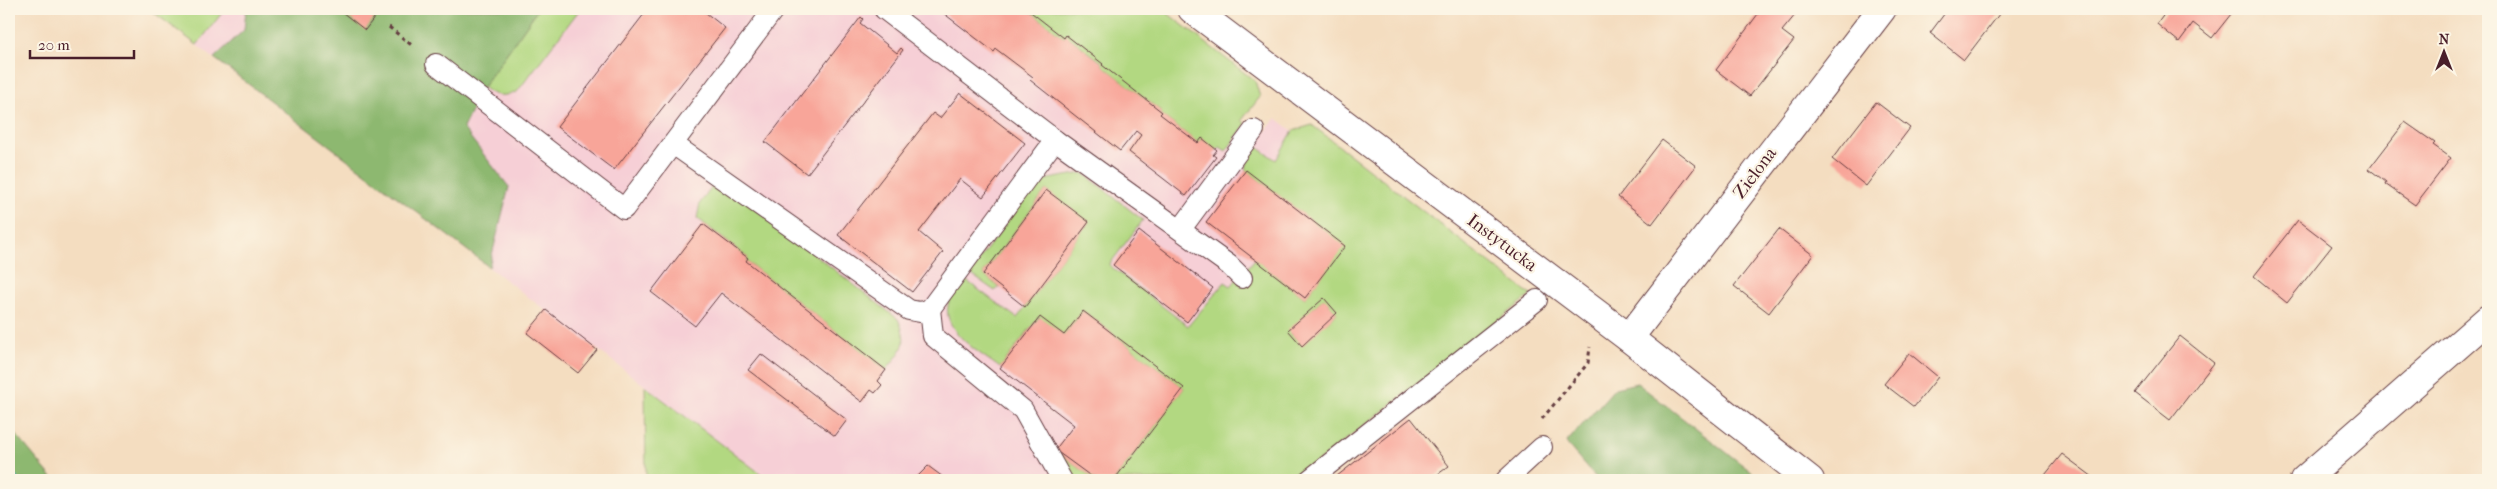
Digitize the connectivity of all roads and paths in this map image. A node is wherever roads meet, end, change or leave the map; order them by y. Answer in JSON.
{"nodes":[{"id":1,"x":774,"y":9,"type":"edge"},
{"id":2,"x":884,"y":9,"type":"edge"},
{"id":3,"x":1882,"y":9,"type":"edge"},
{"id":4,"x":1197,"y":10,"type":"edge"},
{"id":5,"x":436,"y":64,"type":"dead end"},
{"id":6,"x":1254,"y":130,"type":"dead end"},
{"id":7,"x":1055,"y":140,"type":"junction"},
{"id":8,"x":673,"y":144,"type":"junction"},
{"id":9,"x":1181,"y":229,"type":"junction"},
{"id":10,"x":1242,"y":278,"type":"dead end"},
{"id":11,"x":1537,"y":300,"type":"dead end"},
{"id":12,"x":930,"y":309,"type":"junction"},
{"id":13,"x":2488,"y":319,"type":"edge"},
{"id":14,"x":1629,"y":338,"type":"junction"},
{"id":15,"x":1542,"y":447,"type":"dead end"},
{"id":16,"x":1062,"y":480,"type":"edge"},
{"id":17,"x":1309,"y":480,"type":"edge"},
{"id":18,"x":1506,"y":480,"type":"edge"},
{"id":19,"x":1810,"y":480,"type":"edge"},
{"id":20,"x":2304,"y":480,"type":"edge"}],
"edges":[{"from":1,"to":8,"type":"lane"},
{"from":2,"to":7,"type":"lane"},
{"from":3,"to":14,"type":"street","name":"Zielona"},
{"from":4,"to":14,"type":"street","name":"Instytucka"},
{"from":5,"to":8,"type":"lane"},
{"from":6,"to":9,"type":"lane"},
{"from":7,"to":9,"type":"lane"},
{"from":7,"to":12,"type":"lane"},
{"from":8,"to":12,"type":"lane"},
{"from":9,"to":10,"type":"lane"},
{"from":11,"to":17,"type":"lane"},
{"from":12,"to":16,"type":"lane"},
{"from":13,"to":20,"type":"street"},
{"from":14,"to":19,"type":"street","name":"Instytucka"},
{"from":15,"to":18,"type":"lane"}]}
